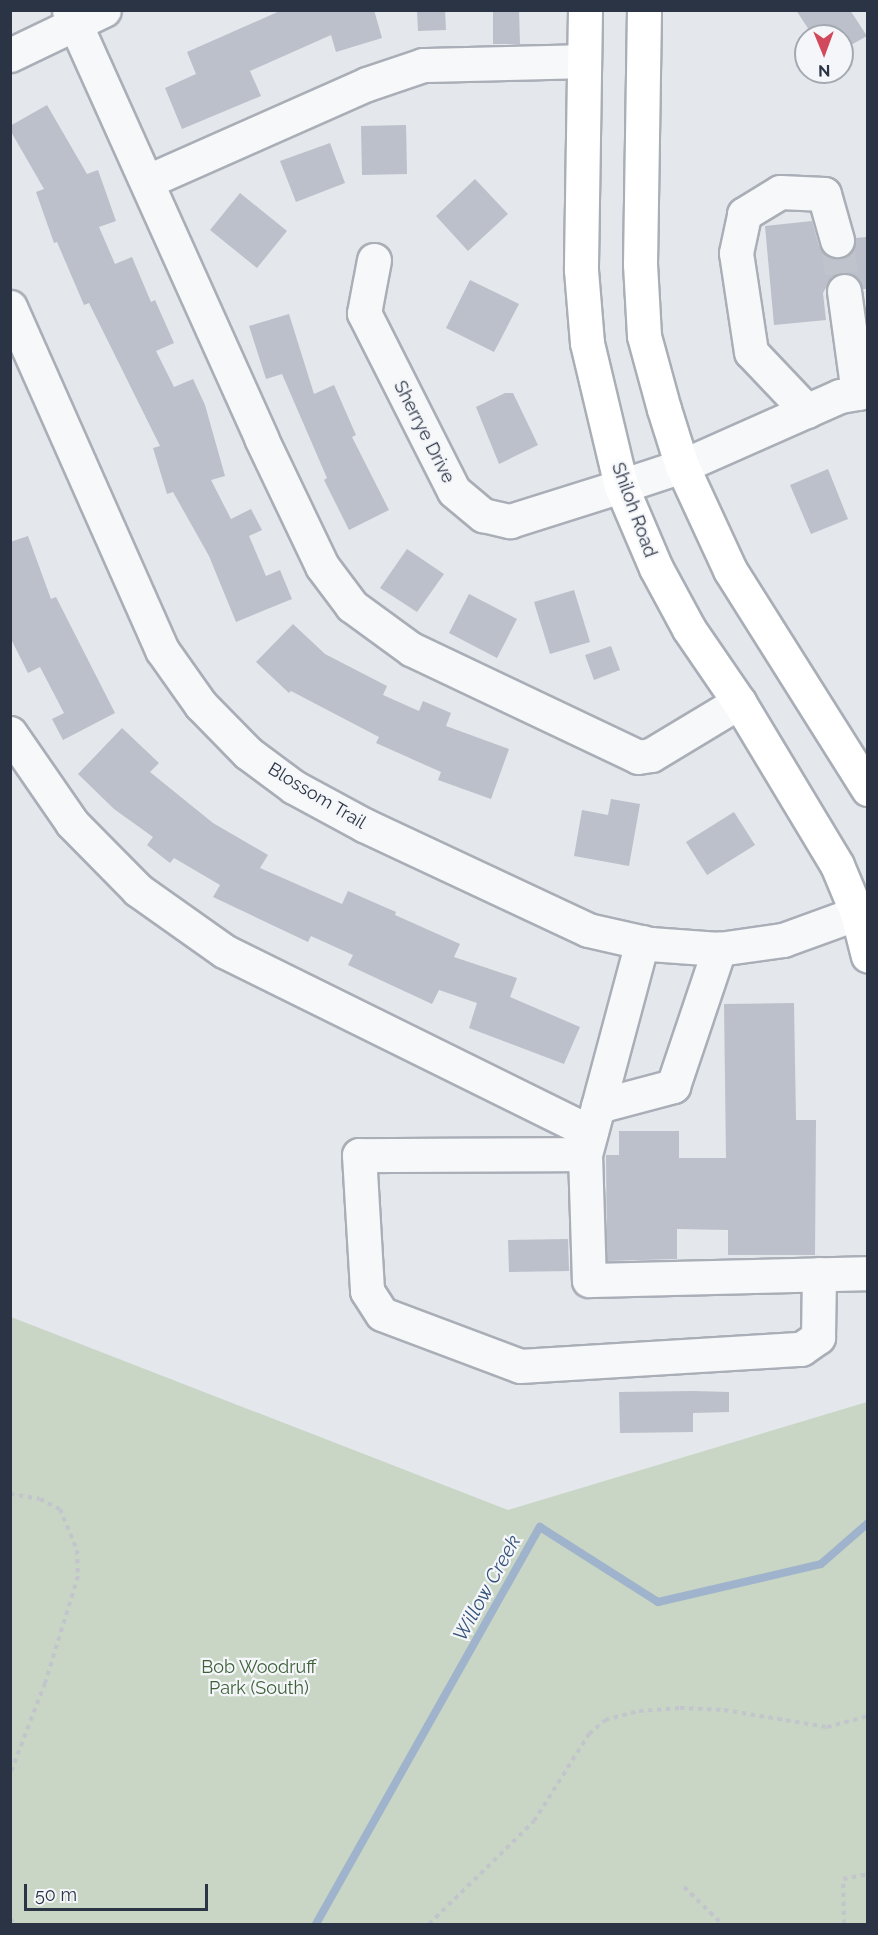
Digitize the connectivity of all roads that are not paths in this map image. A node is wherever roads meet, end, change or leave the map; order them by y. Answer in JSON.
{"nodes":[{"id":1,"x":585,"y":10,"type":"edge"},
{"id":2,"x":644,"y":10,"type":"edge"},
{"id":3,"x":83,"y":15,"type":"edge"},
{"id":4,"x":10,"y":55,"type":"edge"},
{"id":5,"x":582,"y":61,"type":"junction"},
{"id":6,"x":148,"y":181,"type":"junction"},
{"id":7,"x":837,"y":240,"type":"tunnel mouth"},
{"id":8,"x":374,"y":260,"type":"dead end"},
{"id":9,"x":844,"y":291,"type":"tunnel mouth"},
{"id":10,"x":10,"y":307,"type":"edge"},
{"id":11,"x":863,"y":392,"type":"edge"},
{"id":12,"x":807,"y":411,"type":"junction"},
{"id":13,"x":682,"y":466,"type":"junction"},
{"id":14,"x":621,"y":486,"type":"junction"},
{"id":15,"x":739,"y":702,"type":"junction"},
{"id":16,"x":10,"y":733,"type":"edge"},
{"id":17,"x":867,"y":789,"type":"edge"},
{"id":18,"x":862,"y":911,"type":"edge"},
{"id":19,"x":642,"y":942,"type":"junction"},
{"id":20,"x":719,"y":949,"type":"junction"},
{"id":21,"x":867,"y":956,"type":"edge"},
{"id":22,"x":592,"y":1131,"type":"junction"},
{"id":23,"x":867,"y":1273,"type":"edge"},
{"id":24,"x":819,"y":1274,"type":"junction"}],
"edges":[{"from":1,"to":5,"type":"main road","name":"Shiloh Road"},
{"from":2,"to":13,"type":"main road"},
{"from":3,"to":4,"type":"street"},
{"from":3,"to":6,"type":"street"},
{"from":5,"to":6,"type":"street"},
{"from":5,"to":14,"type":"main road","name":"Shiloh Road"},
{"from":6,"to":15,"type":"street"},
{"from":7,"to":12,"type":"street"},
{"from":8,"to":14,"type":"street","name":"Sherrye Drive"},
{"from":9,"to":11,"type":"street"},
{"from":10,"to":19,"type":"street","name":"Blossom Trail"},
{"from":11,"to":12,"type":"street","name":"Sherrye Drive"},
{"from":12,"to":13,"type":"street","name":"Sherrye Drive"},
{"from":13,"to":14,"type":"street","name":"Sherrye Drive"},
{"from":13,"to":17,"type":"main road"},
{"from":14,"to":15,"type":"main road","name":"Shiloh Road"},
{"from":15,"to":18,"type":"main road","name":"Shiloh Road"},
{"from":16,"to":22,"type":"street"},
{"from":18,"to":20,"type":"street","name":"Blossom Trail"},
{"from":18,"to":21,"type":"main road","name":"Shiloh Road"},
{"from":19,"to":20,"type":"street","name":"Blossom Trail"},
{"from":19,"to":22,"type":"street"},
{"from":20,"to":22,"type":"street"},
{"from":22,"to":24,"type":"street"},
{"from":22,"to":24,"type":"street"},
{"from":23,"to":24,"type":"street"}]}
